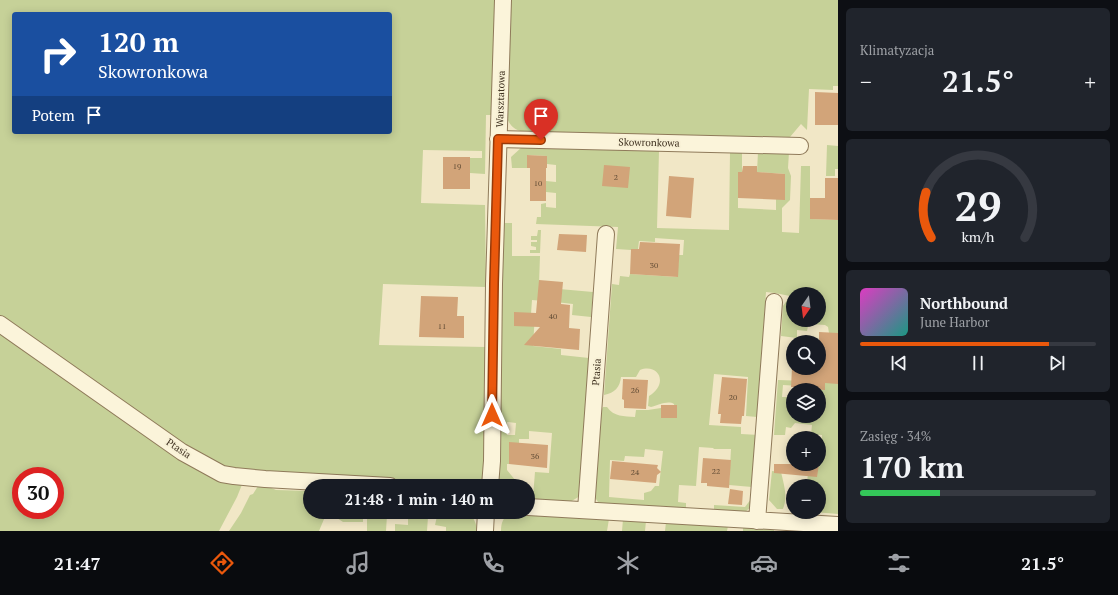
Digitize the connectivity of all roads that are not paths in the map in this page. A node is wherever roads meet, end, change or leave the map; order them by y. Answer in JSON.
{"nodes":[{"id":1,"x":503,"y":0,"type":"edge"},
{"id":2,"x":498,"y":139,"type":"junction"},
{"id":3,"x":800,"y":146,"type":"dead end"},
{"id":4,"x":606,"y":234,"type":"dead end"},
{"id":5,"x":774,"y":302,"type":"dead end"},
{"id":6,"x":0,"y":324,"type":"edge"},
{"id":7,"x":491,"y":479,"type":"edge"},
{"id":8,"x":303,"y":481,"type":"edge"},
{"id":9,"x":535,"y":507,"type":"edge"},
{"id":10,"x":586,"y":510,"type":"junction"},
{"id":11,"x":486,"y":519,"type":"edge"},
{"id":12,"x":756,"y":521,"type":"junction"},
{"id":13,"x":838,"y":525,"type":"edge"},
{"id":14,"x":485,"y":531,"type":"edge"}],
"edges":[{"from":1,"to":2,"type":"street","name":"Warsztatowa"},
{"from":2,"to":3,"type":"street","name":"Skowronkowa"},
{"from":2,"to":7,"type":"street","name":"Warsztatowa"},
{"from":4,"to":10,"type":"street","name":"Ptasia"},
{"from":5,"to":12,"type":"street"},
{"from":6,"to":8,"type":"street","name":"Ptasia"},
{"from":9,"to":10,"type":"street"},
{"from":10,"to":12,"type":"street"},
{"from":11,"to":14,"type":"street"},
{"from":12,"to":13,"type":"street"}]}
